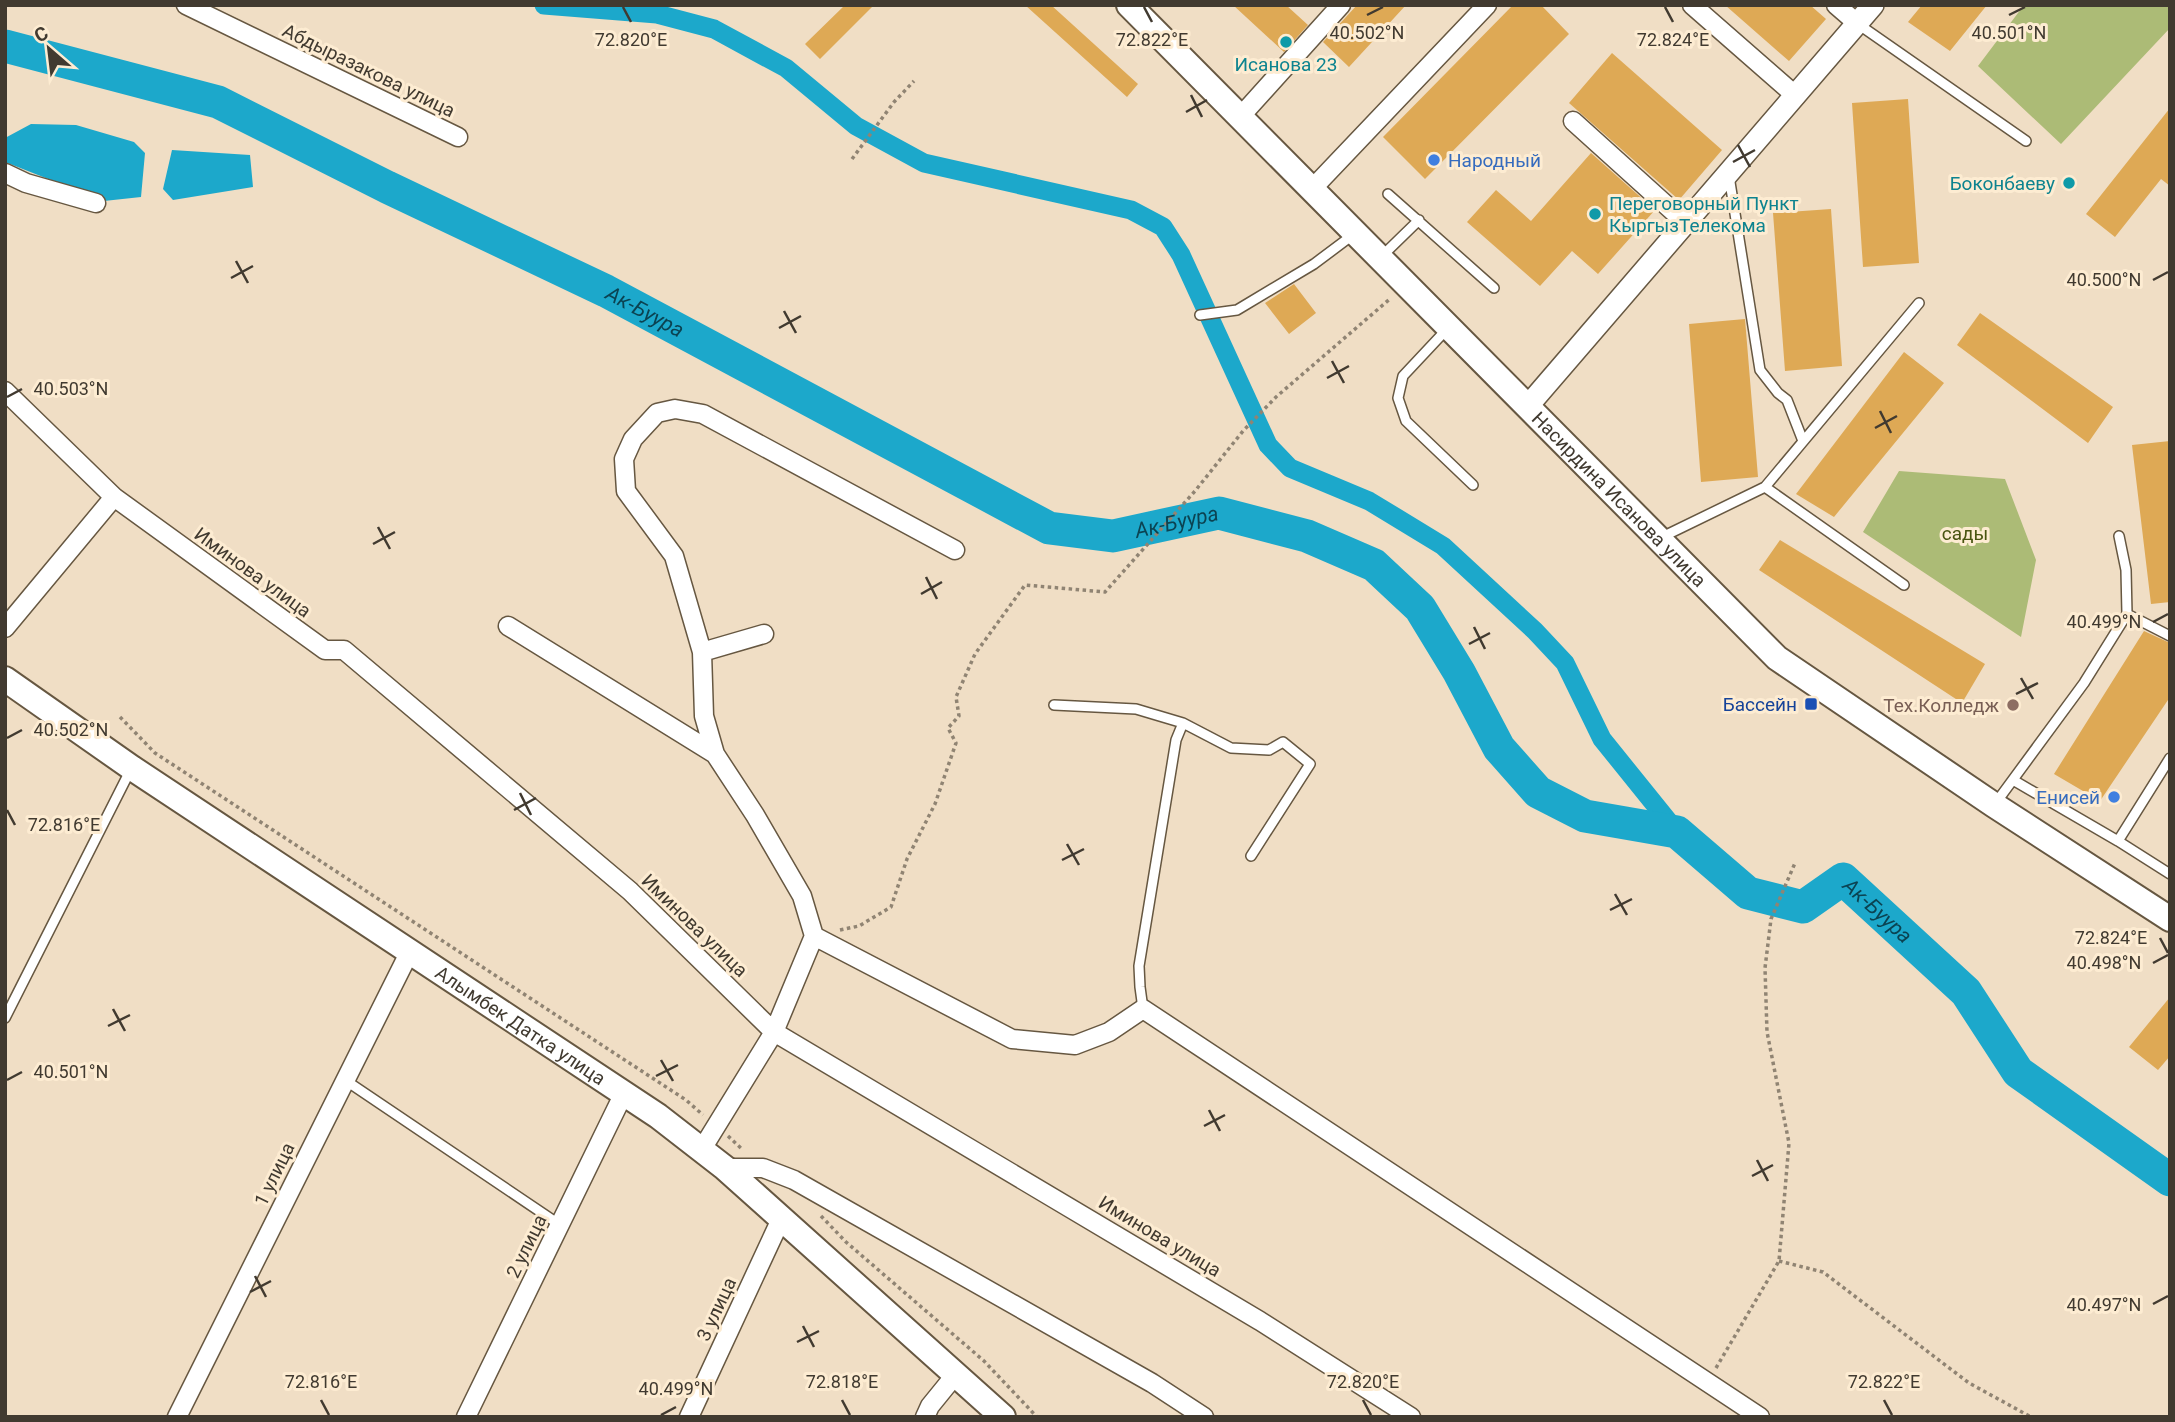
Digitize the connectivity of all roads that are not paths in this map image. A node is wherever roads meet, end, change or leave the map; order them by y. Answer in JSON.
{"nodes":[{"id":1,"x":186,"y":5,"type":"edge"},
{"id":2,"x":1129,"y":5,"type":"edge"},
{"id":3,"x":1341,"y":5,"type":"edge"},
{"id":4,"x":1487,"y":5,"type":"edge"},
{"id":5,"x":1692,"y":5,"type":"edge"},
{"id":6,"x":1836,"y":5,"type":"edge"},
{"id":7,"x":1873,"y":5,"type":"edge"},
{"id":8,"x":1858,"y":24,"type":"junction"},
{"id":9,"x":1796,"y":96,"type":"junction"},
{"id":10,"x":1240,"y":117,"type":"junction"},
{"id":11,"x":1573,"y":121,"type":"dead end"},
{"id":12,"x":458,"y":137,"type":"dead end"},
{"id":13,"x":2026,"y":141,"type":"dead end"},
{"id":14,"x":5,"y":173,"type":"edge"},
{"id":15,"x":1729,"y":174,"type":"junction"},
{"id":16,"x":1312,"y":189,"type":"junction"},
{"id":17,"x":1388,"y":194,"type":"dead end"},
{"id":18,"x":96,"y":203,"type":"dead end"},
{"id":19,"x":1419,"y":220,"type":"junction"},
{"id":20,"x":1686,"y":223,"type":"junction"},
{"id":21,"x":1355,"y":233,"type":"junction"},
{"id":22,"x":1380,"y":258,"type":"junction"},
{"id":23,"x":1494,"y":288,"type":"dead end"},
{"id":24,"x":1919,"y":303,"type":"dead end"},
{"id":25,"x":1200,"y":315,"type":"dead end"},
{"id":26,"x":1449,"y":327,"type":"junction"},
{"id":27,"x":5,"y":391,"type":"edge"},
{"id":28,"x":1527,"y":407,"type":"junction"},
{"id":29,"x":1803,"y":441,"type":"junction"},
{"id":30,"x":1473,"y":485,"type":"dead end"},
{"id":31,"x":1765,"y":486,"type":"junction"},
{"id":32,"x":114,"y":497,"type":"junction"},
{"id":33,"x":2119,"y":536,"type":"dead end"},
{"id":34,"x":1658,"y":539,"type":"junction"},
{"id":35,"x":955,"y":550,"type":"dead end"},
{"id":36,"x":1904,"y":585,"type":"dead end"},
{"id":37,"x":2127,"y":614,"type":"junction"},
{"id":38,"x":508,"y":626,"type":"dead end"},
{"id":39,"x":5,"y":628,"type":"edge"},
{"id":40,"x":764,"y":634,"type":"dead end"},
{"id":41,"x":2170,"y":636,"type":"edge"},
{"id":42,"x":702,"y":652,"type":"junction"},
{"id":43,"x":5,"y":679,"type":"edge"},
{"id":44,"x":1054,"y":705,"type":"dead end"},
{"id":45,"x":1183,"y":723,"type":"junction"},
{"id":46,"x":715,"y":754,"type":"junction"},
{"id":47,"x":2170,"y":758,"type":"edge"},
{"id":48,"x":132,"y":768,"type":"junction"},
{"id":49,"x":2013,"y":780,"type":"junction"},
{"id":50,"x":1994,"y":805,"type":"junction"},
{"id":51,"x":2118,"y":841,"type":"junction"},
{"id":52,"x":1251,"y":856,"type":"dead end"},
{"id":53,"x":2170,"y":874,"type":"edge"},
{"id":54,"x":2170,"y":919,"type":"edge"},
{"id":55,"x":814,"y":936,"type":"junction"},
{"id":56,"x":410,"y":951,"type":"junction"},
{"id":57,"x":1143,"y":1009,"type":"junction"},
{"id":58,"x":5,"y":1018,"type":"edge"},
{"id":59,"x":774,"y":1032,"type":"junction"},
{"id":60,"x":345,"y":1080,"type":"junction"},
{"id":61,"x":624,"y":1093,"type":"junction"},
{"id":62,"x":702,"y":1149,"type":"junction"},
{"id":63,"x":725,"y":1168,"type":"junction"},
{"id":64,"x":781,"y":1219,"type":"junction"},
{"id":65,"x":560,"y":1225,"type":"junction"},
{"id":66,"x":956,"y":1374,"type":"junction"},
{"id":67,"x":177,"y":1417,"type":"edge"},
{"id":68,"x":466,"y":1417,"type":"edge"},
{"id":69,"x":689,"y":1417,"type":"edge"},
{"id":70,"x":925,"y":1417,"type":"edge"},
{"id":71,"x":1003,"y":1417,"type":"edge"},
{"id":72,"x":1204,"y":1417,"type":"edge"},
{"id":73,"x":1411,"y":1417,"type":"edge"},
{"id":74,"x":1760,"y":1417,"type":"edge"}],
"edges":[{"from":1,"to":12,"type":"street","name":"Абдыразакова улица"},
{"from":2,"to":10,"type":"main road","name":"Насирдина Исанова улица"},
{"from":3,"to":10,"type":"street"},
{"from":4,"to":16,"type":"street"},
{"from":5,"to":9,"type":"street"},
{"from":6,"to":8,"type":"street"},
{"from":7,"to":8,"type":"street"},
{"from":8,"to":9,"type":"street"},
{"from":8,"to":13,"type":"lane"},
{"from":9,"to":15,"type":"street"},
{"from":10,"to":16,"type":"main road","name":"Насирдина Исанова улица"},
{"from":11,"to":20,"type":"street"},
{"from":14,"to":18,"type":"street"},
{"from":15,"to":20,"type":"street"},
{"from":15,"to":29,"type":"lane"},
{"from":16,"to":21,"type":"main road","name":"Насирдина Исанова улица"},
{"from":17,"to":19,"type":"lane"},
{"from":19,"to":22,"type":"lane"},
{"from":19,"to":23,"type":"lane"},
{"from":20,"to":28,"type":"street"},
{"from":21,"to":22,"type":"main road","name":"Насирдина Исанова улица"},
{"from":21,"to":25,"type":"lane"},
{"from":22,"to":26,"type":"main road","name":"Насирдина Исанова улица"},
{"from":24,"to":29,"type":"lane"},
{"from":26,"to":28,"type":"main road","name":"Насирдина Исанова улица"},
{"from":26,"to":30,"type":"lane"},
{"from":27,"to":32,"type":"street","name":"Иминова улица"},
{"from":28,"to":34,"type":"main road","name":"Насирдина Исанова улица"},
{"from":29,"to":31,"type":"lane"},
{"from":31,"to":34,"type":"lane"},
{"from":31,"to":36,"type":"lane"},
{"from":32,"to":39,"type":"street"},
{"from":32,"to":59,"type":"street","name":"Иминова улица"},
{"from":33,"to":37,"type":"lane"},
{"from":34,"to":50,"type":"main road","name":"Насирдина Исанова улица"},
{"from":35,"to":42,"type":"street"},
{"from":37,"to":41,"type":"lane"},
{"from":37,"to":49,"type":"lane"},
{"from":38,"to":46,"type":"street"},
{"from":40,"to":42,"type":"street"},
{"from":42,"to":46,"type":"street"},
{"from":43,"to":48,"type":"main road","name":"Алымбек Датка улица"},
{"from":44,"to":45,"type":"lane"},
{"from":45,"to":52,"type":"lane"},
{"from":45,"to":57,"type":"lane"},
{"from":46,"to":55,"type":"street"},
{"from":47,"to":51,"type":"lane"},
{"from":48,"to":56,"type":"main road","name":"Алымбек Датка улица"},
{"from":48,"to":58,"type":"lane"},
{"from":49,"to":50,"type":"lane"},
{"from":49,"to":51,"type":"lane"},
{"from":50,"to":54,"type":"main road","name":"Насирдина Исанова улица"},
{"from":51,"to":53,"type":"lane"},
{"from":55,"to":57,"type":"street"},
{"from":55,"to":59,"type":"street"},
{"from":56,"to":60,"type":"street","name":"1 улица"},
{"from":56,"to":61,"type":"main road","name":"Алымбек Датка улица"},
{"from":57,"to":74,"type":"street"},
{"from":59,"to":62,"type":"street"},
{"from":59,"to":73,"type":"street","name":"Иминова улица"},
{"from":60,"to":65,"type":"lane"},
{"from":60,"to":67,"type":"street","name":"1 улица"},
{"from":61,"to":62,"type":"main road","name":"Алымбек Датка улица"},
{"from":61,"to":65,"type":"street","name":"2 улица"},
{"from":62,"to":63,"type":"main road","name":"Алымбек Датка улица"},
{"from":63,"to":64,"type":"main road","name":"Алымбек Датка улица"},
{"from":63,"to":72,"type":"street"},
{"from":64,"to":66,"type":"main road","name":"Алымбек Датка улица"},
{"from":64,"to":69,"type":"street","name":"3 улица"},
{"from":65,"to":68,"type":"street","name":"2 улица"},
{"from":66,"to":70,"type":"street"},
{"from":66,"to":71,"type":"main road","name":"Алымбек Датка улица"}]}
